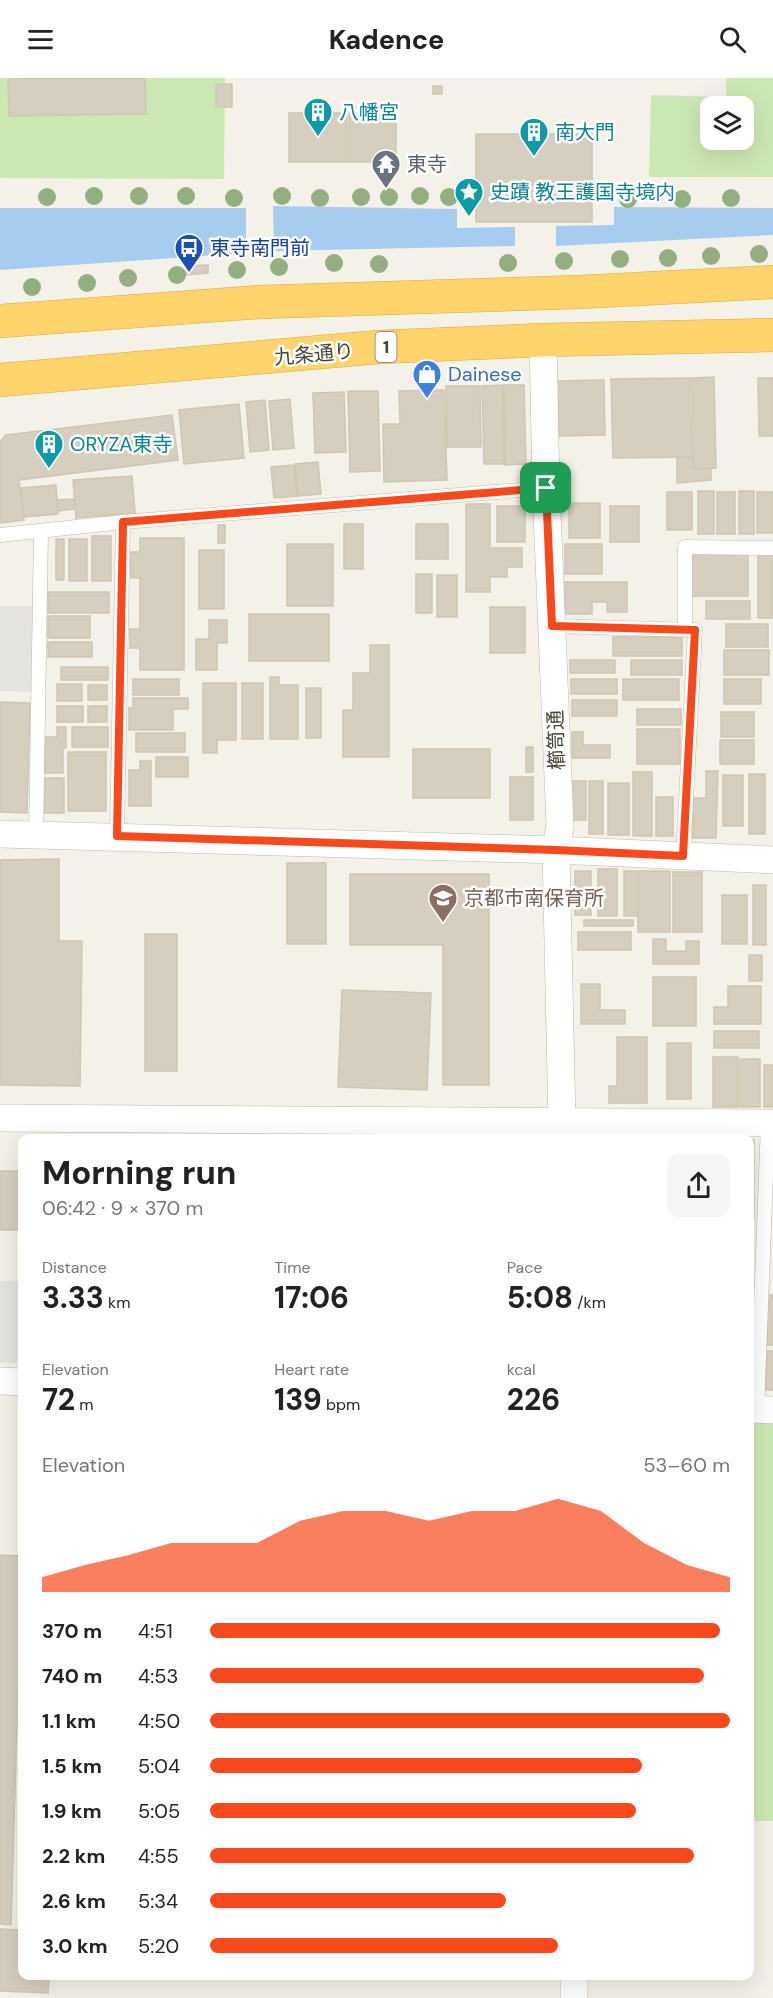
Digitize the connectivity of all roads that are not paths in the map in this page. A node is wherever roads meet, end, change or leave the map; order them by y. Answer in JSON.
{"nodes":[{"id":1,"x":773,"y":282,"type":"edge"},
{"id":2,"x":0,"y":321,"type":"edge"},
{"id":3,"x":773,"y":335,"type":"edge"},
{"id":4,"x":543,"y":340,"type":"junction"},
{"id":5,"x":0,"y":380,"type":"edge"},
{"id":6,"x":546,"y":488,"type":"junction"},
{"id":7,"x":123,"y":522,"type":"junction"},
{"id":8,"x":41,"y":531,"type":"junction"},
{"id":9,"x":0,"y":535,"type":"edge"},
{"id":10,"x":773,"y":549,"type":"edge"},
{"id":11,"x":552,"y":626,"type":"junction"},
{"id":12,"x":685,"y":629,"type":"junction"},
{"id":13,"x":0,"y":834,"type":"edge"},
{"id":14,"x":36,"y":834,"type":"junction"},
{"id":15,"x":117,"y":836,"type":"junction"},
{"id":16,"x":556,"y":850,"type":"junction"},
{"id":17,"x":683,"y":856,"type":"junction"},
{"id":18,"x":773,"y":860,"type":"edge"},
{"id":19,"x":0,"y":1118,"type":"edge"},
{"id":20,"x":770,"y":1123,"type":"edge"},
{"id":21,"x":564,"y":1130,"type":"edge"},
{"id":22,"x":0,"y":1381,"type":"edge"},
{"id":23,"x":18,"y":1382,"type":"edge"},
{"id":24,"x":760,"y":1409,"type":"edge"},
{"id":25,"x":574,"y":1980,"type":"edge"},
{"id":26,"x":574,"y":1998,"type":"edge"}],
"edges":[{"from":1,"to":2,"type":"highway"},
{"from":3,"to":4,"type":"highway","name":"九条通り","number":"1"},
{"from":4,"to":5,"type":"highway","name":"九条通り","number":"1"},
{"from":4,"to":6,"type":"street","name":"櫛笥通"},
{"from":6,"to":7,"type":"lane"},
{"from":6,"to":11,"type":"street","name":"櫛笥通"},
{"from":7,"to":8,"type":"lane"},
{"from":7,"to":15,"type":"lane"},
{"from":8,"to":9,"type":"lane"},
{"from":8,"to":14,"type":"lane"},
{"from":10,"to":12,"type":"lane"},
{"from":11,"to":12,"type":"lane"},
{"from":11,"to":16,"type":"street","name":"櫛笥通"},
{"from":12,"to":17,"type":"lane"},
{"from":13,"to":14,"type":"street"},
{"from":14,"to":15,"type":"street"},
{"from":15,"to":16,"type":"street"},
{"from":16,"to":17,"type":"street"},
{"from":16,"to":21,"type":"street","name":"櫛笥通"},
{"from":17,"to":18,"type":"street"},
{"from":19,"to":21,"type":"street"},
{"from":20,"to":21,"type":"street"},
{"from":20,"to":24,"type":"lane"},
{"from":22,"to":23,"type":"street"},
{"from":25,"to":26,"type":"street"}]}
